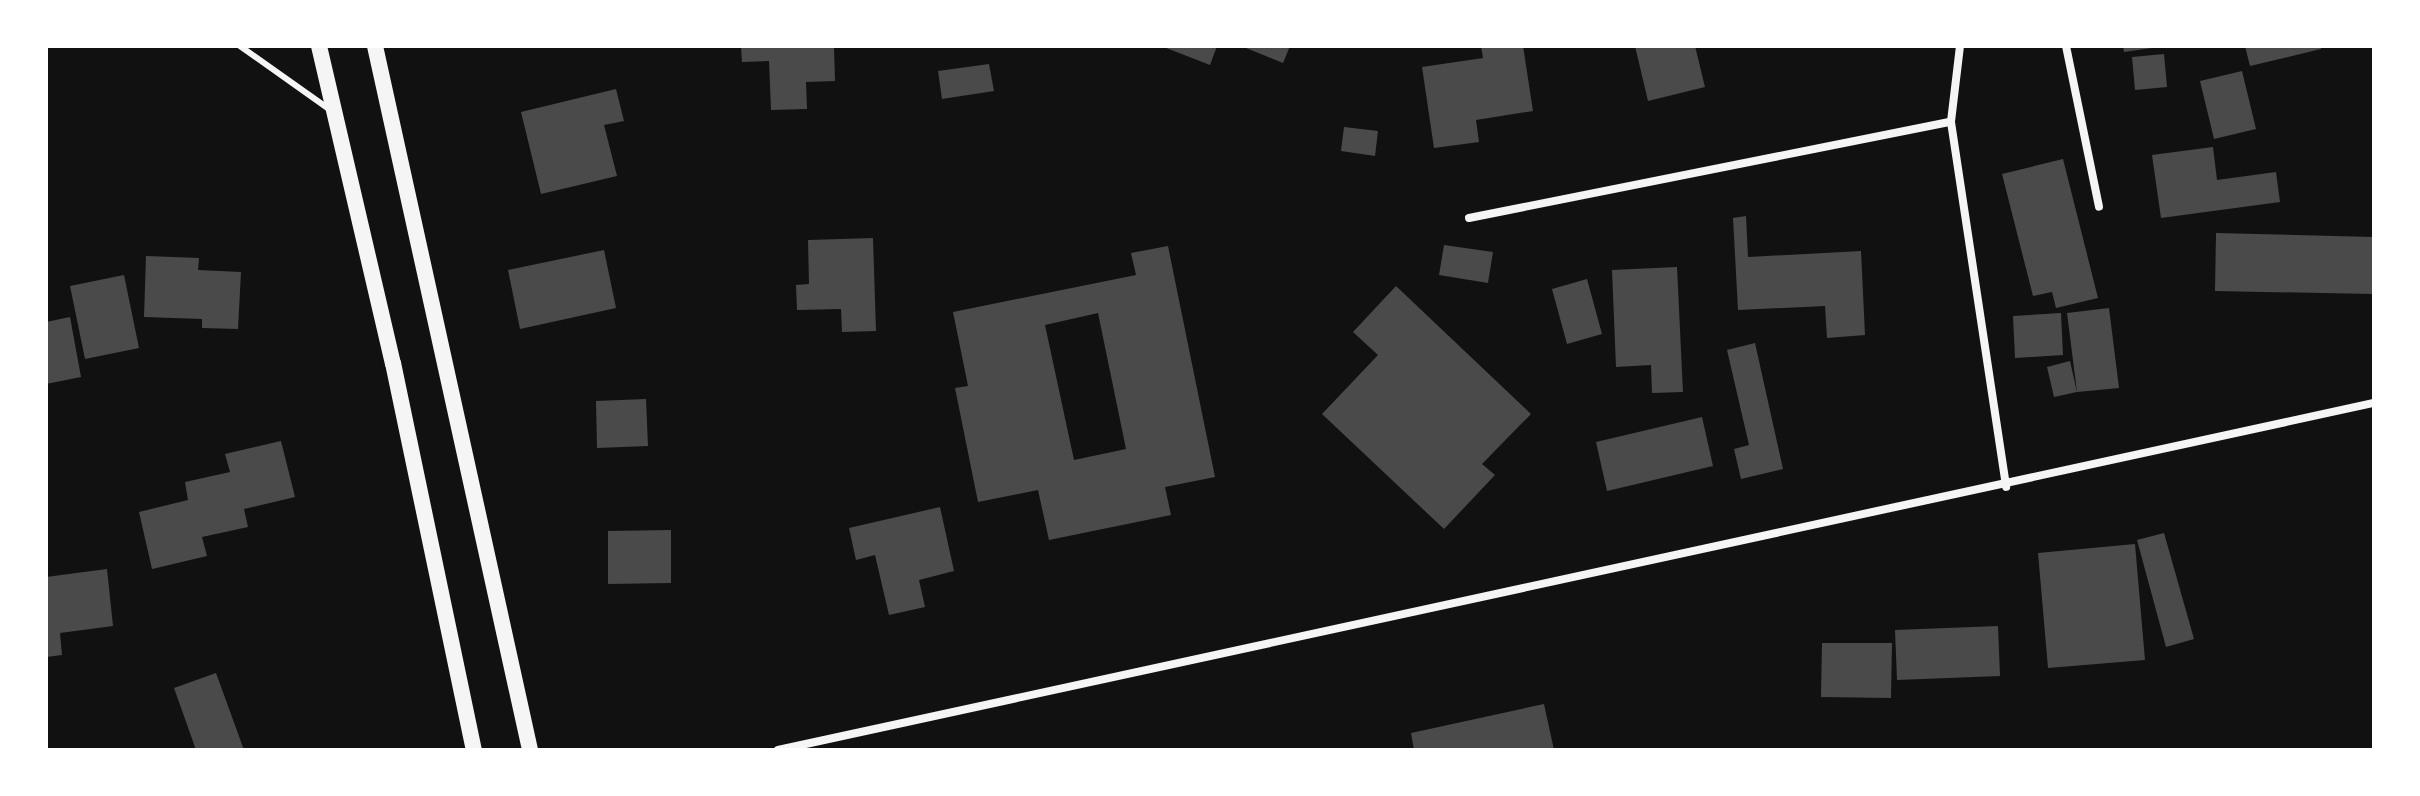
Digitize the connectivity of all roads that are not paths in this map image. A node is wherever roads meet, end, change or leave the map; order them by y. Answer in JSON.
{"nodes":[{"id":1,"x":240,"y":46,"type":"edge"},
{"id":2,"x":319,"y":46,"type":"edge"},
{"id":3,"x":375,"y":46,"type":"edge"},
{"id":4,"x":1960,"y":46,"type":"edge"},
{"id":5,"x":2066,"y":46,"type":"edge"},
{"id":6,"x":335,"y":113,"type":"junction"},
{"id":7,"x":1951,"y":122,"type":"junction"},
{"id":8,"x":2099,"y":207,"type":"dead end"},
{"id":9,"x":1469,"y":218,"type":"dead end"},
{"id":10,"x":2374,"y":403,"type":"edge"},
{"id":11,"x":2006,"y":487,"type":"junction"},
{"id":12,"x":474,"y":750,"type":"edge"},
{"id":13,"x":530,"y":750,"type":"edge"},
{"id":14,"x":778,"y":750,"type":"edge"}],
"edges":[{"from":1,"to":6,"type":"lane"},
{"from":2,"to":6,"type":"main road"},
{"from":3,"to":13,"type":"main road"},
{"from":4,"to":7,"type":"street"},
{"from":5,"to":8,"type":"street"},
{"from":6,"to":12,"type":"main road"},
{"from":7,"to":9,"type":"street"},
{"from":7,"to":11,"type":"street"},
{"from":10,"to":11,"type":"street"},
{"from":11,"to":14,"type":"street"}]}
